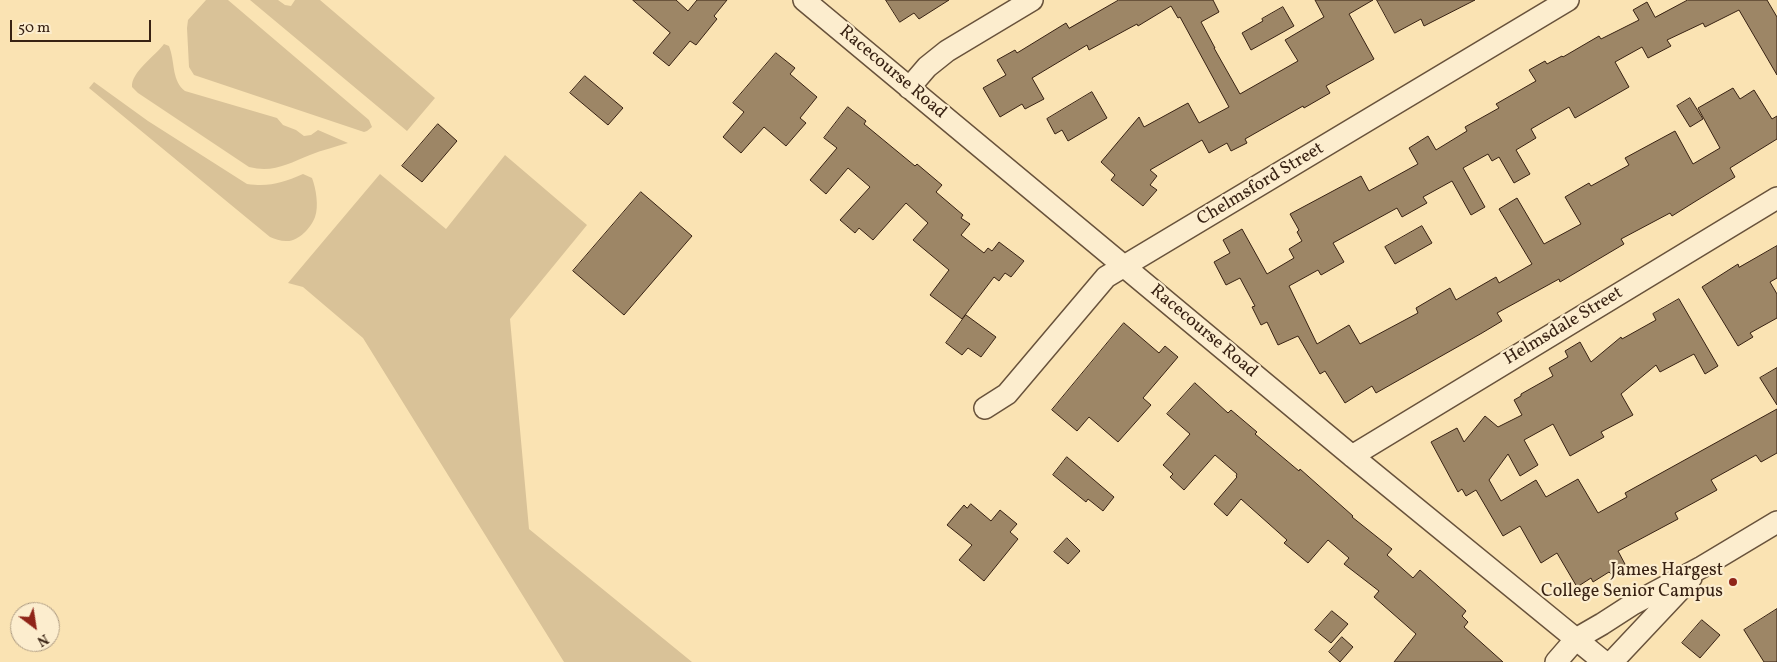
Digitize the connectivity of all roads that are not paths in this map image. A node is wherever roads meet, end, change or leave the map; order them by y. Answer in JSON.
{"nodes":[{"id":1,"x":804,"y":0,"type":"edge"},
{"id":2,"x":1032,"y":0,"type":"edge"},
{"id":3,"x":1568,"y":0,"type":"edge"},
{"id":4,"x":909,"y":88,"type":"junction"},
{"id":5,"x":1777,"y":198,"type":"edge"},
{"id":6,"x":1124,"y":267,"type":"junction"},
{"id":7,"x":985,"y":408,"type":"dead end"},
{"id":8,"x":1352,"y":456,"type":"junction"},
{"id":9,"x":1777,"y":522,"type":"edge"},
{"id":10,"x":1702,"y":567,"type":"junction"},
{"id":11,"x":1576,"y":639,"type":"junction"},
{"id":12,"x":1556,"y":662,"type":"edge"},
{"id":13,"x":1604,"y":662,"type":"edge"},
{"id":14,"x":1612,"y":662,"type":"edge"}],
"edges":[{"from":1,"to":4,"type":"street","name":"Racecourse Road"},
{"from":2,"to":4,"type":"street"},
{"from":3,"to":6,"type":"street","name":"Chelmsford Street"},
{"from":4,"to":6,"type":"street","name":"Racecourse Road"},
{"from":5,"to":8,"type":"street","name":"Helmsdale Street"},
{"from":6,"to":7,"type":"street","name":"Chelmsford Street"},
{"from":6,"to":8,"type":"street","name":"Racecourse Road"},
{"from":8,"to":11,"type":"street","name":"Racecourse Road"},
{"from":9,"to":10,"type":"street"},
{"from":10,"to":11,"type":"street"},
{"from":10,"to":14,"type":"street"},
{"from":11,"to":12,"type":"street"},
{"from":11,"to":13,"type":"street","name":"Racecourse Road"}]}
